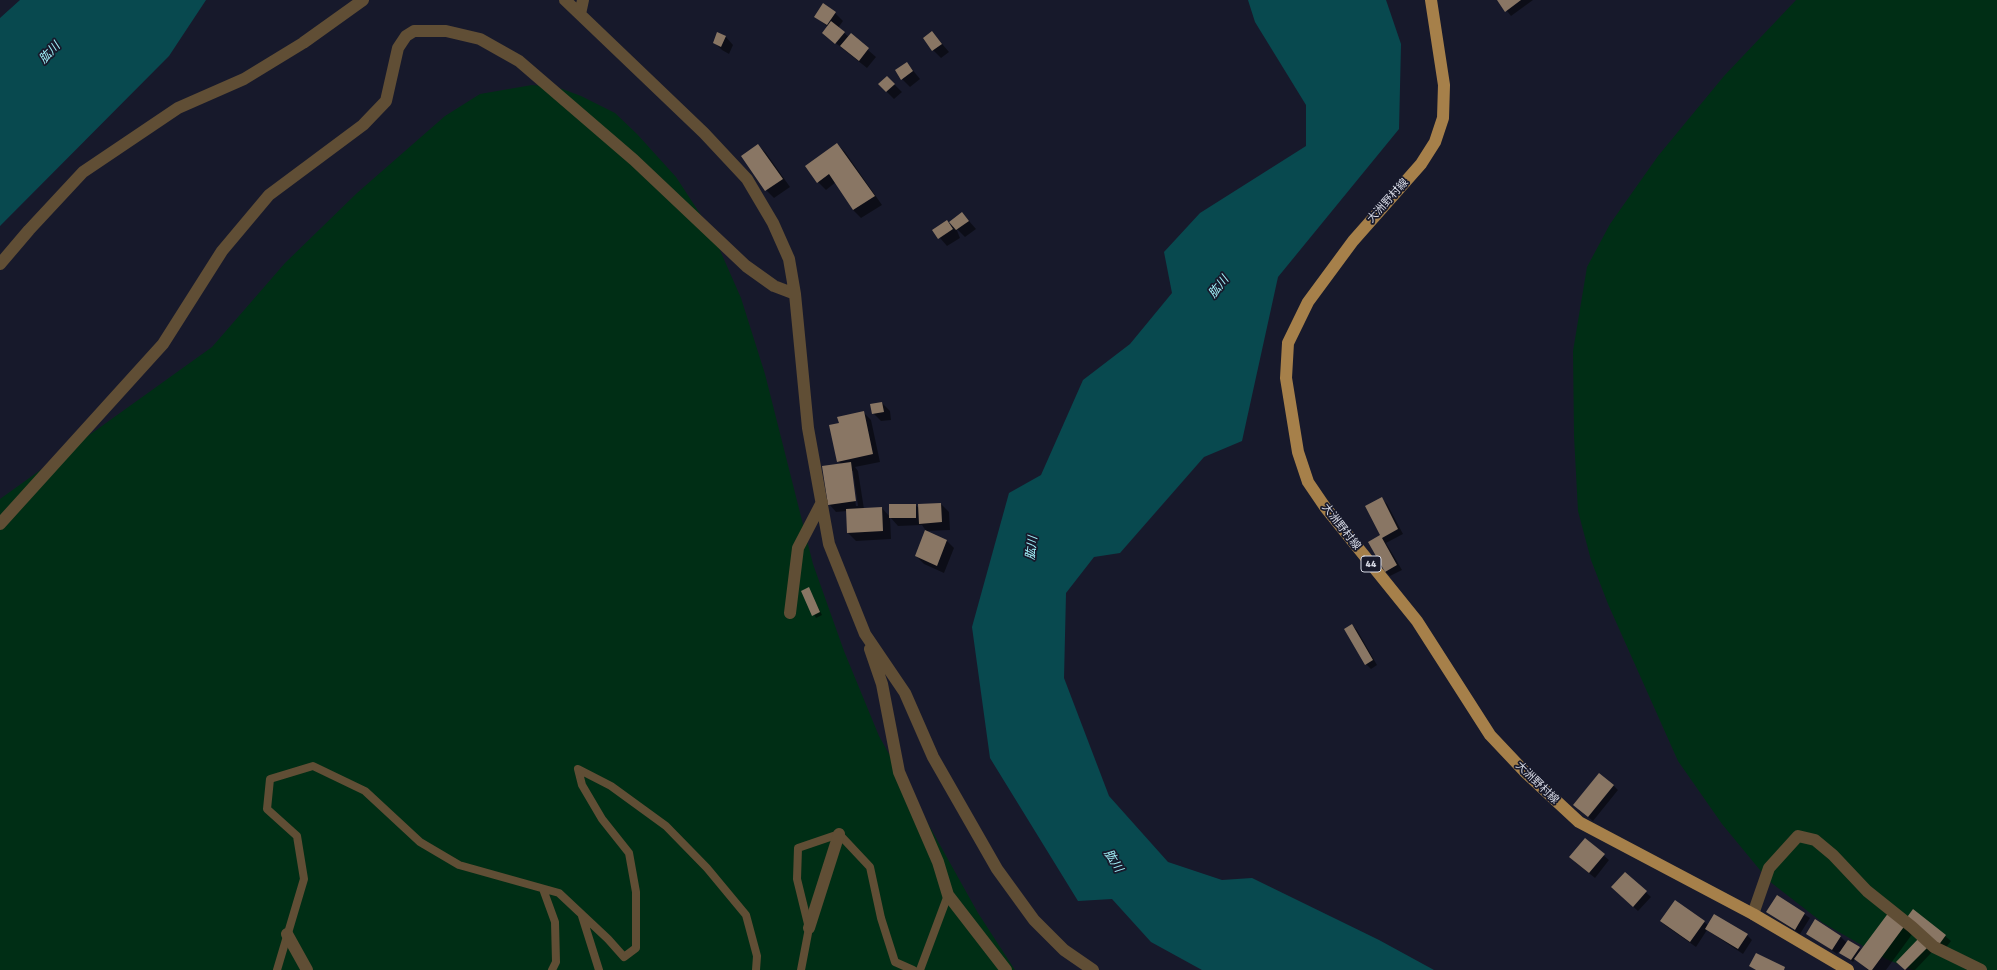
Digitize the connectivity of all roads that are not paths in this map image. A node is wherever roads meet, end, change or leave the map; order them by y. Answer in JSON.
{"nodes":[{"id":1,"x":363,"y":0,"type":"edge"},
{"id":2,"x":565,"y":0,"type":"edge"},
{"id":3,"x":582,"y":0,"type":"edge"},
{"id":4,"x":1431,"y":0,"type":"edge"},
{"id":5,"x":580,"y":14,"type":"junction"},
{"id":6,"x":0,"y":264,"type":"edge"},
{"id":7,"x":795,"y":294,"type":"junction"},
{"id":8,"x":822,"y":502,"type":"junction"},
{"id":9,"x":0,"y":524,"type":"edge"},
{"id":10,"x":790,"y":613,"type":"dead end"},
{"id":11,"x":865,"y":634,"type":"junction"},
{"id":12,"x":839,"y":834,"type":"junction"},
{"id":13,"x":544,"y":889,"type":"junction"},
{"id":14,"x":948,"y":895,"type":"junction"},
{"id":15,"x":1753,"y":914,"type":"junction"},
{"id":16,"x":582,"y":915,"type":"junction"},
{"id":17,"x":809,"y":928,"type":"junction"},
{"id":18,"x":287,"y":934,"type":"junction"},
{"id":19,"x":277,"y":970,"type":"edge"},
{"id":20,"x":307,"y":970,"type":"edge"},
{"id":21,"x":552,"y":970,"type":"edge"},
{"id":22,"x":599,"y":970,"type":"edge"},
{"id":23,"x":756,"y":970,"type":"edge"},
{"id":24,"x":802,"y":970,"type":"edge"},
{"id":25,"x":913,"y":970,"type":"edge"},
{"id":26,"x":920,"y":970,"type":"edge"},
{"id":27,"x":1006,"y":970,"type":"edge"},
{"id":28,"x":1093,"y":970,"type":"edge"},
{"id":29,"x":1848,"y":970,"type":"edge"},
{"id":30,"x":1981,"y":970,"type":"edge"}],
"edges":[{"from":1,"to":6,"type":"street"},
{"from":2,"to":5,"type":"street"},
{"from":3,"to":5,"type":"street"},
{"from":4,"to":15,"type":"main road","name":"大洲野村線","number":"44"},
{"from":5,"to":7,"type":"street"},
{"from":7,"to":8,"type":"street"},
{"from":7,"to":9,"type":"street"},
{"from":8,"to":10,"type":"street"},
{"from":8,"to":11,"type":"street"},
{"from":11,"to":14,"type":"street"},
{"from":11,"to":28,"type":"street"},
{"from":12,"to":17,"type":"street"},
{"from":12,"to":17,"type":"lane"},
{"from":12,"to":25,"type":"lane"},
{"from":13,"to":16,"type":"lane"},
{"from":13,"to":18,"type":"lane"},
{"from":13,"to":21,"type":"lane"},
{"from":14,"to":26,"type":"lane"},
{"from":14,"to":27,"type":"street"},
{"from":15,"to":29,"type":"main road","name":"大洲野村線","number":"44"},
{"from":15,"to":30,"type":"street"},
{"from":16,"to":22,"type":"lane"},
{"from":16,"to":23,"type":"lane"},
{"from":17,"to":24,"type":"lane"},
{"from":18,"to":19,"type":"lane"},
{"from":18,"to":20,"type":"street"}]}
